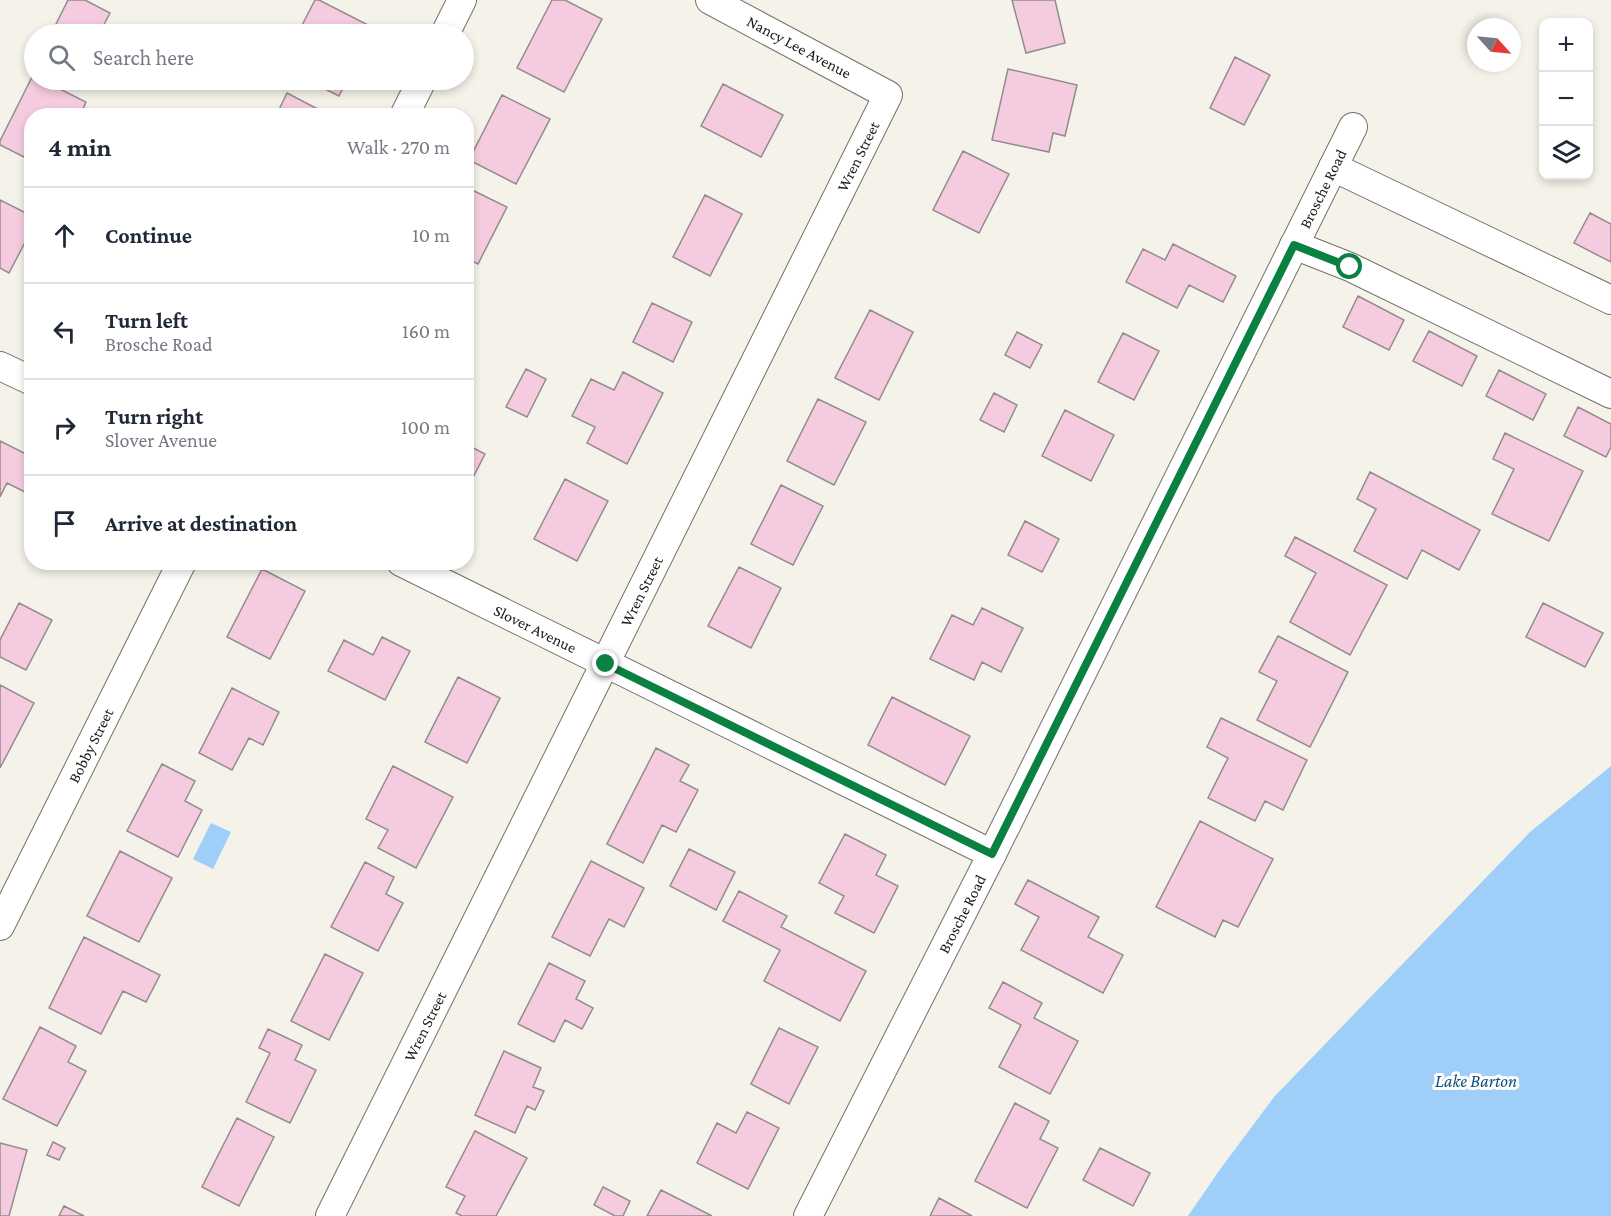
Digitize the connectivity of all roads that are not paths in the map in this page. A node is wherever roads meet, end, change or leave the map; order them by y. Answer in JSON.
{"nodes":[{"id":1,"x":462,"y":0,"type":"edge"},
{"id":2,"x":710,"y":0,"type":"edge"},
{"id":3,"x":450,"y":24,"type":"edge"},
{"id":4,"x":417,"y":90,"type":"edge"},
{"id":5,"x":888,"y":95,"type":"joint"},
{"id":6,"x":409,"y":108,"type":"edge"},
{"id":7,"x":1353,"y":127,"type":"dead end"},
{"id":8,"x":1333,"y":167,"type":"junction"},
{"id":9,"x":1294,"y":245,"type":"junction"},
{"id":10,"x":1611,"y":300,"type":"edge"},
{"id":11,"x":0,"y":366,"type":"edge"},
{"id":12,"x":24,"y":377,"type":"edge"},
{"id":13,"x":1611,"y":394,"type":"edge"},
{"id":14,"x":178,"y":570,"type":"edge"},
{"id":15,"x":417,"y":570,"type":"edge"},
{"id":16,"x":606,"y":664,"type":"junction"},
{"id":17,"x":992,"y":854,"type":"junction"},
{"id":18,"x":0,"y":926,"type":"edge"},
{"id":19,"x":330,"y":1216,"type":"edge"},
{"id":20,"x":808,"y":1216,"type":"edge"}],
"edges":[{"from":1,"to":3,"type":"street"},
{"from":2,"to":5,"type":"street","name":"Nancy Lee Avenue"},
{"from":4,"to":6,"type":"street"},
{"from":5,"to":16,"type":"street","name":"Wren Street"},
{"from":7,"to":8,"type":"street","name":"Brosche Road"},
{"from":8,"to":9,"type":"street","name":"Brosche Road"},
{"from":8,"to":10,"type":"street"},
{"from":9,"to":13,"type":"street"},
{"from":9,"to":17,"type":"street","name":"Brosche Road"},
{"from":11,"to":12,"type":"street"},
{"from":14,"to":18,"type":"street","name":"Bobby Street"},
{"from":15,"to":16,"type":"street","name":"Slover Avenue"},
{"from":16,"to":17,"type":"street","name":"Slover Avenue"},
{"from":16,"to":19,"type":"street","name":"Wren Street"},
{"from":17,"to":20,"type":"street","name":"Brosche Road"}]}
